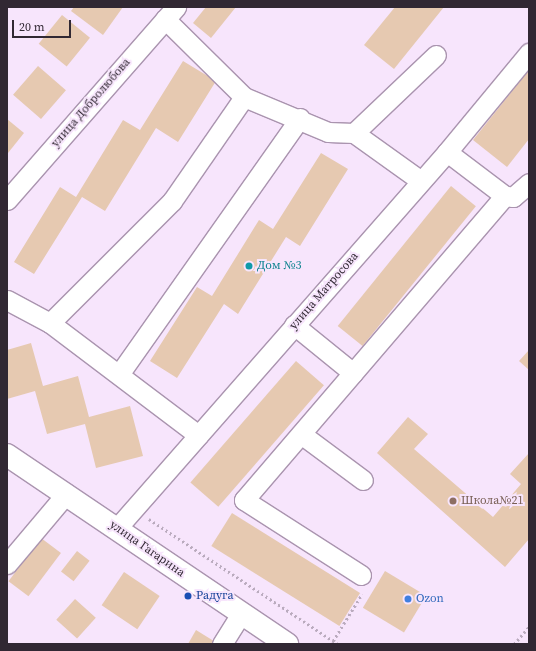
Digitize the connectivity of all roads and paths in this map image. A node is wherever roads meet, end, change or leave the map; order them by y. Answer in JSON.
{"nodes":[{"id":1,"x":170,"y":13,"type":"edge"},
{"id":2,"x":529,"y":53,"type":"edge"},
{"id":3,"x":436,"y":55,"type":"dead end"},
{"id":4,"x":244,"y":97,"type":"junction"},
{"id":5,"x":300,"y":118,"type":"junction"},
{"id":6,"x":354,"y":133,"type":"junction"},
{"id":7,"x":447,"y":152,"type":"junction"},
{"id":8,"x":421,"y":181,"type":"junction"},
{"id":9,"x":529,"y":183,"type":"edge"},
{"id":10,"x":505,"y":196,"type":"junction"},
{"id":11,"x":7,"y":200,"type":"edge"},
{"id":12,"x":7,"y":300,"type":"edge"},
{"id":13,"x":50,"y":323,"type":"junction"},
{"id":14,"x":294,"y":325,"type":"junction"},
{"id":15,"x":120,"y":373,"type":"junction"},
{"id":16,"x":353,"y":373,"type":"junction"},
{"id":17,"x":301,"y":434,"type":"junction"},
{"id":18,"x":198,"y":435,"type":"junction"},
{"id":19,"x":7,"y":455,"type":"edge"},
{"id":20,"x":363,"y":480,"type":"dead end"},
{"id":21,"x":66,"y":494,"type":"junction"},
{"id":22,"x":133,"y":509,"type":"junction"},
{"id":23,"x":117,"y":528,"type":"junction"},
{"id":24,"x":7,"y":564,"type":"edge"},
{"id":25,"x":361,"y":575,"type":"joint"},
{"id":26,"x":241,"y":614,"type":"junction"},
{"id":27,"x":529,"y":627,"type":"edge"},
{"id":28,"x":333,"y":640,"type":"junction"},
{"id":29,"x":222,"y":644,"type":"edge"},
{"id":30,"x":287,"y":644,"type":"edge"},
{"id":31,"x":338,"y":644,"type":"edge"},
{"id":32,"x":514,"y":644,"type":"edge"}],
"edges":[{"from":1,"to":4,"type":"street"},
{"from":1,"to":11,"type":"street","name":"улица Добролюбова"},
{"from":2,"to":7,"type":"street","name":"улица Матросова"},
{"from":3,"to":6,"type":"street"},
{"from":4,"to":5,"type":"street"},
{"from":4,"to":13,"type":"street"},
{"from":5,"to":6,"type":"street"},
{"from":5,"to":15,"type":"street"},
{"from":6,"to":8,"type":"street"},
{"from":7,"to":8,"type":"street","name":"улица Матросова"},
{"from":7,"to":10,"type":"street"},
{"from":8,"to":14,"type":"street","name":"улица Матросова"},
{"from":9,"to":10,"type":"street"},
{"from":10,"to":16,"type":"street"},
{"from":12,"to":13,"type":"street"},
{"from":13,"to":15,"type":"street"},
{"from":14,"to":16,"type":"street"},
{"from":14,"to":18,"type":"street","name":"улица Матросова"},
{"from":15,"to":18,"type":"street"},
{"from":16,"to":17,"type":"street"},
{"from":17,"to":20,"type":"street"},
{"from":17,"to":25,"type":"street"},
{"from":18,"to":22,"type":"street","name":"улица Матросова"},
{"from":19,"to":21,"type":"main road","name":"улица Гагарина"},
{"from":21,"to":23,"type":"main road","name":"улица Гагарина"},
{"from":21,"to":24,"type":"street"},
{"from":22,"to":23,"type":"street","name":"улица Матросова"},
{"from":22,"to":28,"type":"path"},
{"from":23,"to":26,"type":"main road","name":"улица Гагарина"},
{"from":25,"to":28,"type":"path"},
{"from":26,"to":29,"type":"street"},
{"from":26,"to":30,"type":"main road","name":"улица Гагарина"},
{"from":27,"to":32,"type":"path"},
{"from":28,"to":31,"type":"path"}]}
